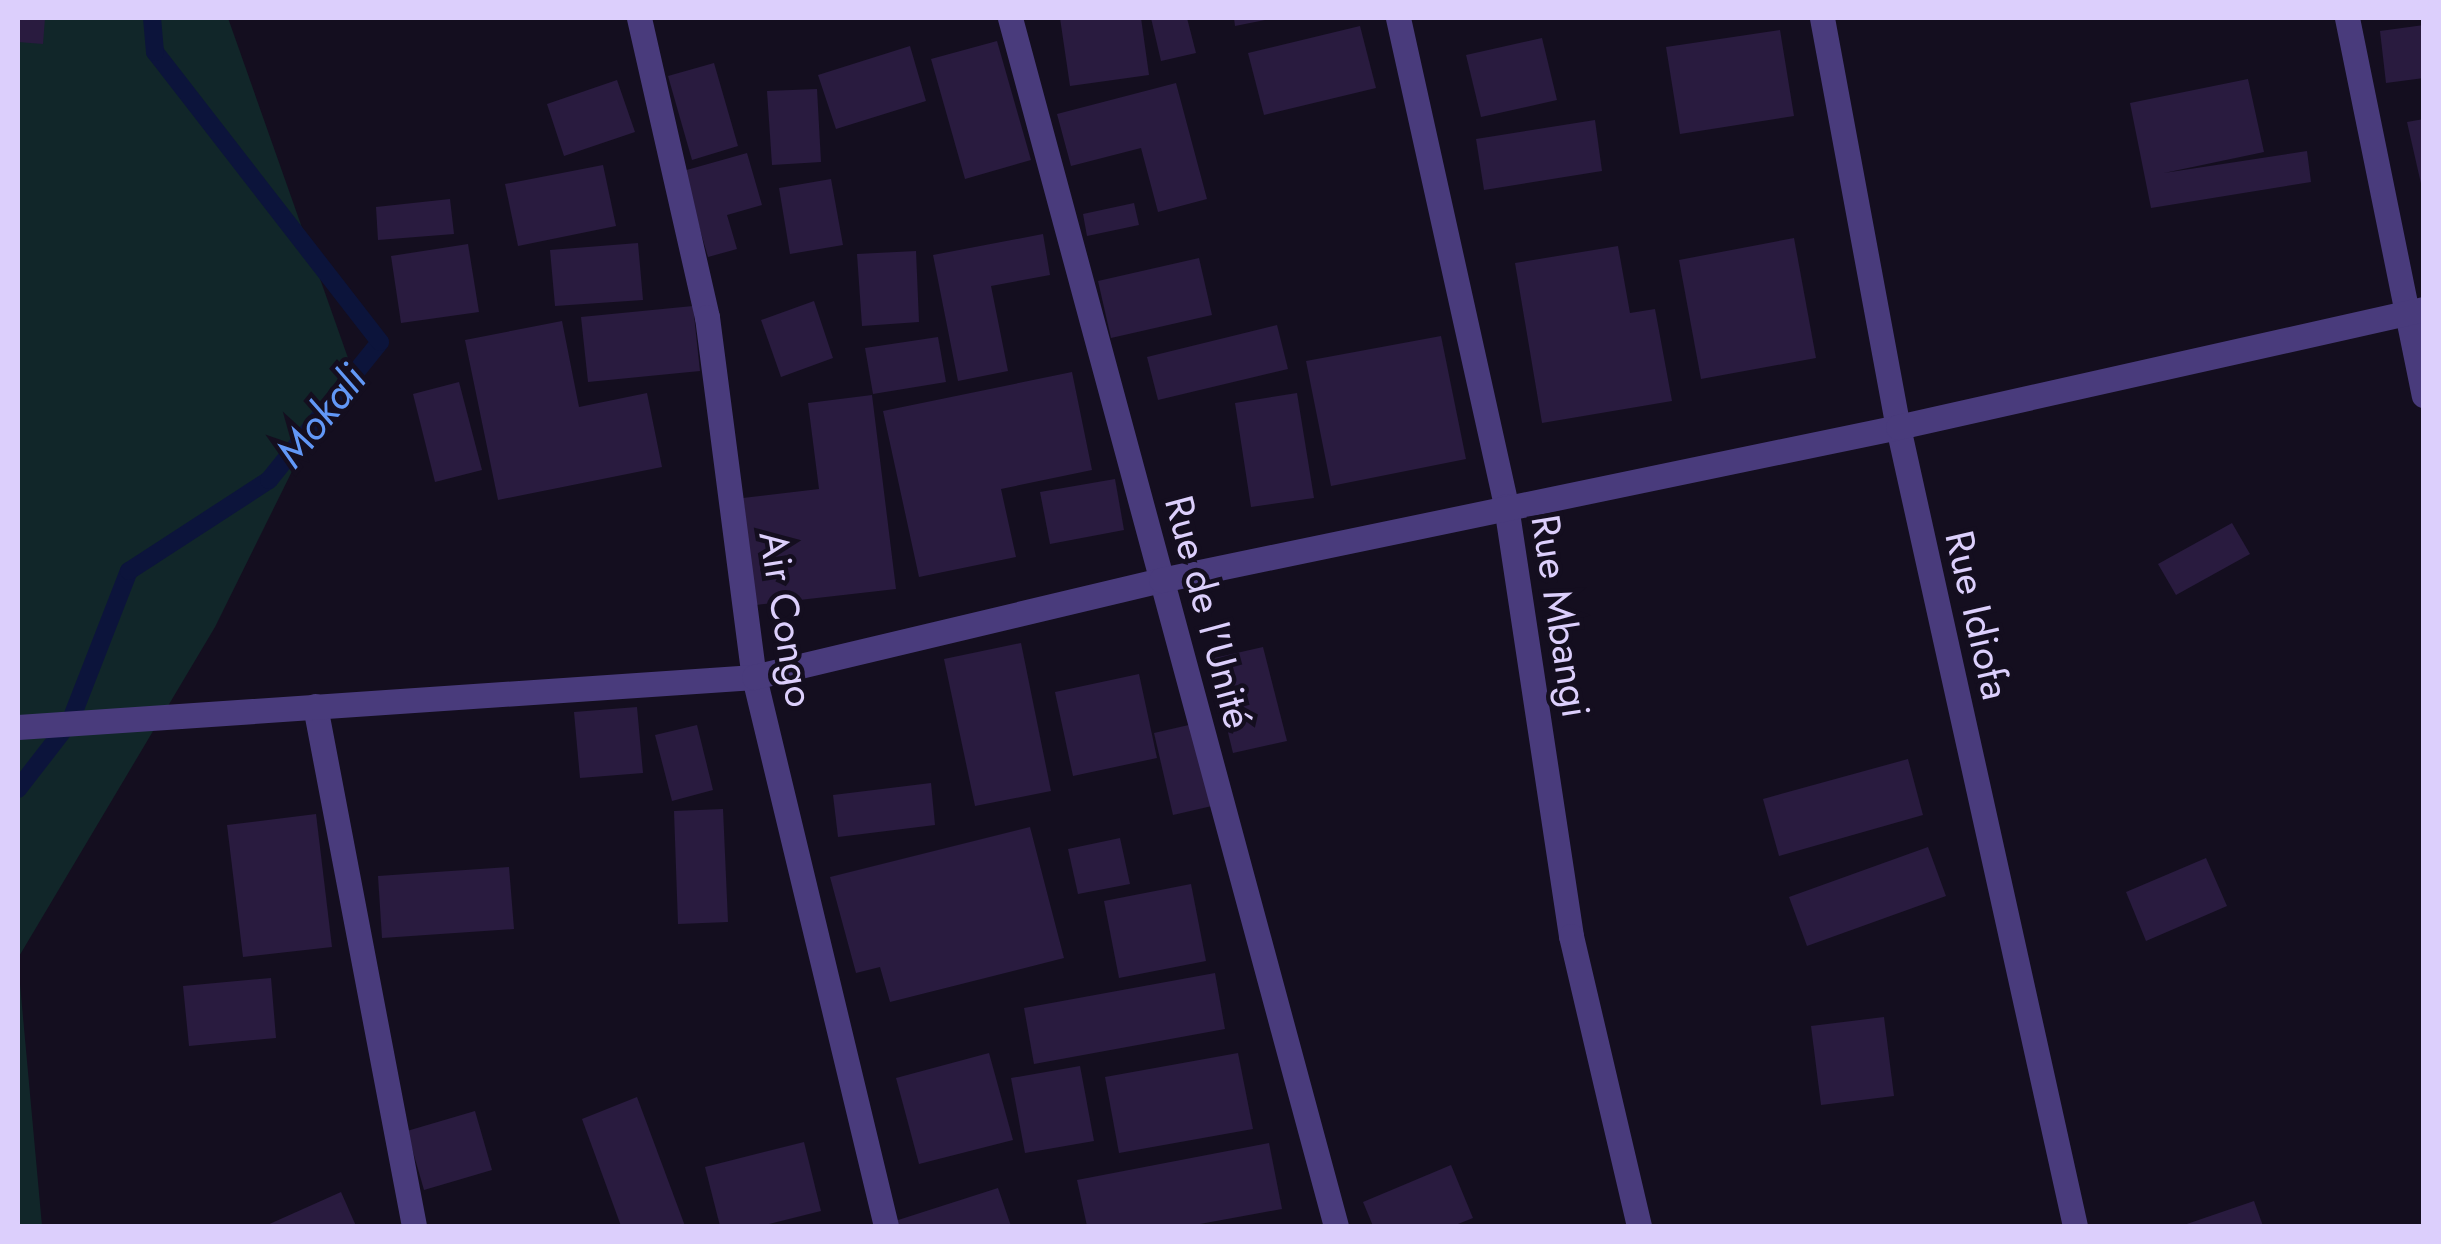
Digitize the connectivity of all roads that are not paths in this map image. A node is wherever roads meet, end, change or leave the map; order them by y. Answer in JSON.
{"nodes":[{"id":1,"x":640,"y":18,"type":"edge"},
{"id":2,"x":1010,"y":18,"type":"edge"},
{"id":3,"x":1398,"y":18,"type":"edge"},
{"id":4,"x":1822,"y":18,"type":"edge"},
{"id":5,"x":2346,"y":18,"type":"edge"},
{"id":6,"x":2415,"y":310,"type":"edge"},
{"id":7,"x":2424,"y":395,"type":"edge"},
{"id":8,"x":1898,"y":427,"type":"junction"},
{"id":9,"x":1506,"y":506,"type":"junction"},
{"id":10,"x":1161,"y":580,"type":"junction"},
{"id":11,"x":754,"y":676,"type":"junction"},
{"id":12,"x":315,"y":706,"type":"junction"},
{"id":13,"x":18,"y":727,"type":"edge"},
{"id":14,"x":414,"y":1226,"type":"edge"},
{"id":15,"x":886,"y":1226,"type":"edge"},
{"id":16,"x":1336,"y":1226,"type":"edge"},
{"id":17,"x":1639,"y":1226,"type":"edge"},
{"id":18,"x":2076,"y":1226,"type":"edge"}],
"edges":[{"from":1,"to":11,"type":"street","name":"Air Congo"},
{"from":2,"to":10,"type":"street","name":"Rue de l'Unité"},
{"from":3,"to":9,"type":"street","name":"Rue Mbangi"},
{"from":4,"to":8,"type":"street","name":"Rue Idiofa"},
{"from":5,"to":6,"type":"street"},
{"from":6,"to":7,"type":"street"},
{"from":6,"to":8,"type":"street"},
{"from":8,"to":9,"type":"street"},
{"from":8,"to":18,"type":"street","name":"Rue Idiofa"},
{"from":9,"to":10,"type":"street"},
{"from":9,"to":17,"type":"street","name":"Rue Mbangi"},
{"from":10,"to":11,"type":"street"},
{"from":10,"to":16,"type":"street","name":"Rue de l'Unité"},
{"from":11,"to":12,"type":"street"},
{"from":11,"to":15,"type":"street","name":"Air Congo"},
{"from":12,"to":13,"type":"street"},
{"from":12,"to":14,"type":"street"}]}
